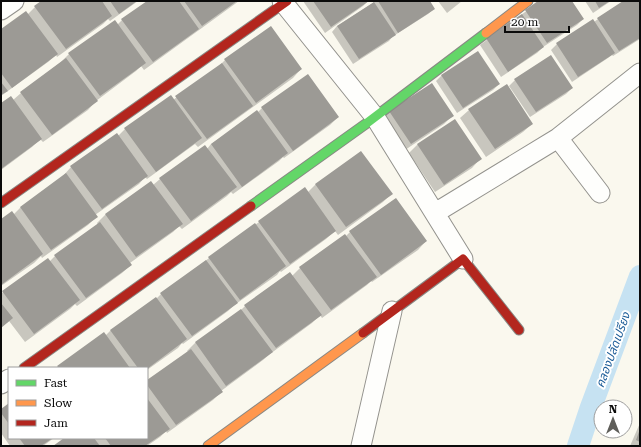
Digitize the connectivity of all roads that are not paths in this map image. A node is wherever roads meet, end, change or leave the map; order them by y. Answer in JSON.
{"nodes":[{"id":1,"x":14,"y":1,"type":"edge"},
{"id":2,"x":528,"y":1,"type":"edge"},
{"id":3,"x":284,"y":2,"type":"edge"},
{"id":4,"x":1,"y":10,"type":"edge"},
{"id":5,"x":640,"y":73,"type":"edge"},
{"id":6,"x":375,"y":117,"type":"junction"},
{"id":7,"x":558,"y":138,"type":"junction"},
{"id":8,"x":600,"y":194,"type":"dead end"},
{"id":9,"x":1,"y":203,"type":"edge"},
{"id":10,"x":435,"y":213,"type":"junction"},
{"id":11,"x":464,"y":259,"type":"junction"},
{"id":12,"x":392,"y":311,"type":"junction"},
{"id":13,"x":519,"y":330,"type":"dead end"},
{"id":14,"x":25,"y":367,"type":"edge"},
{"id":15,"x":208,"y":446,"type":"edge"},
{"id":16,"x":361,"y":446,"type":"edge"}],
"edges":[{"from":1,"to":4,"type":"street"},
{"from":2,"to":6,"type":"street"},
{"from":3,"to":6,"type":"street"},
{"from":3,"to":9,"type":"street"},
{"from":5,"to":7,"type":"street"},
{"from":6,"to":10,"type":"street"},
{"from":6,"to":14,"type":"street"},
{"from":7,"to":8,"type":"street"},
{"from":7,"to":10,"type":"street"},
{"from":10,"to":11,"type":"street"},
{"from":11,"to":12,"type":"street"},
{"from":11,"to":13,"type":"street"},
{"from":12,"to":15,"type":"street"},
{"from":12,"to":16,"type":"street"}]}
